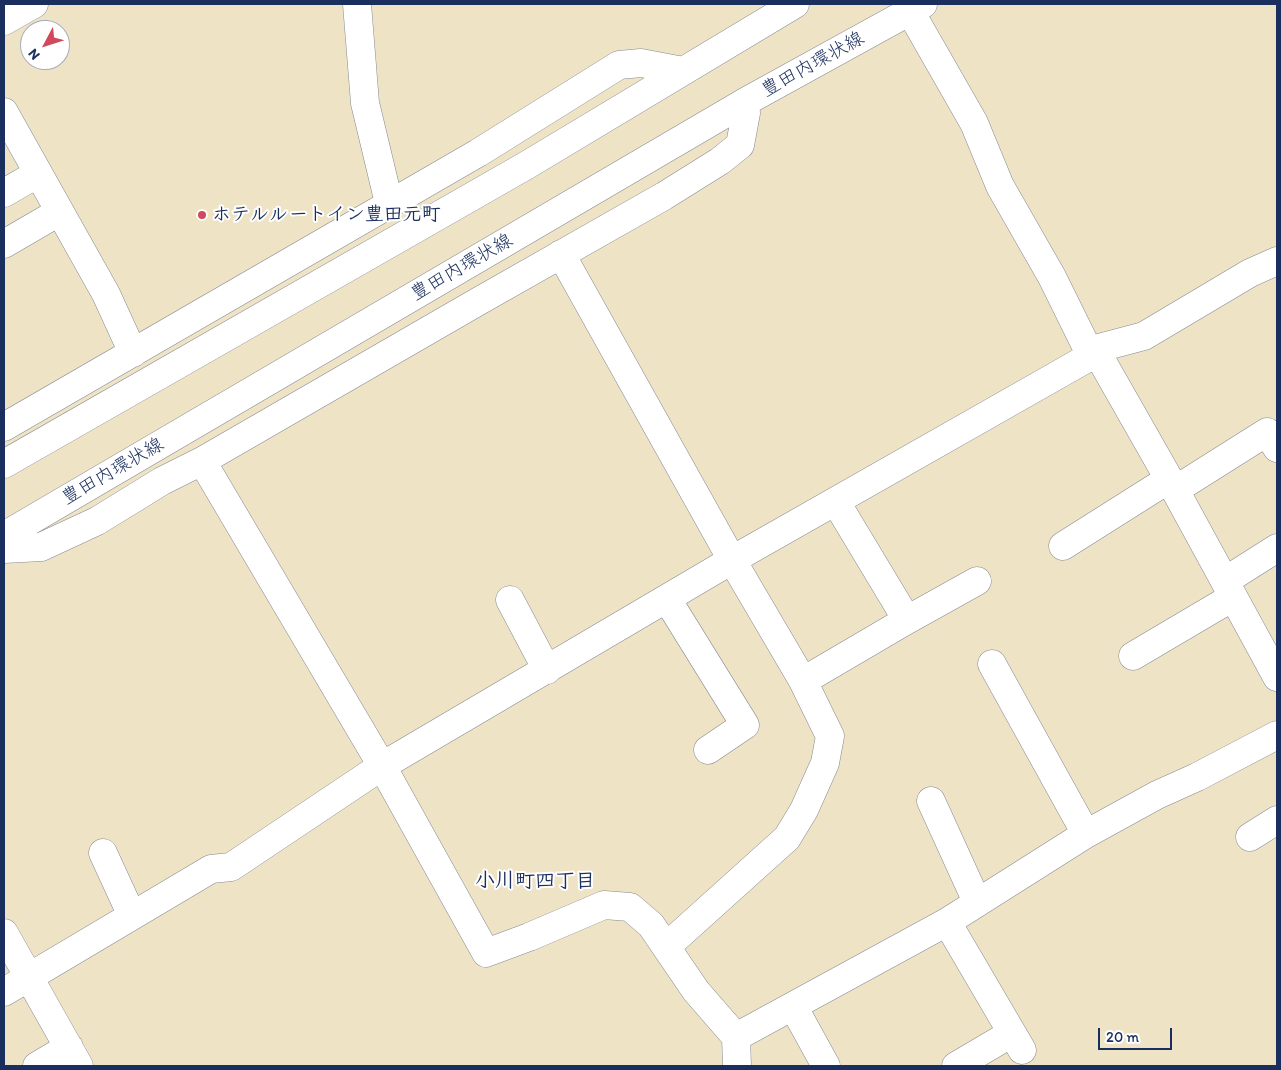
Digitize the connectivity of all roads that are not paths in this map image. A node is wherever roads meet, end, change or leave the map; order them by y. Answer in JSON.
{"nodes":[{"id":1,"x":34,"y":4,"type":"edge"},
{"id":2,"x":357,"y":4,"type":"edge"},
{"id":3,"x":794,"y":4,"type":"edge"},
{"id":4,"x":913,"y":6,"type":"edge"},
{"id":5,"x":4,"y":22,"type":"edge"},
{"id":6,"x":683,"y":71,"type":"junction"},
{"id":7,"x":745,"y":102,"type":"junction"},
{"id":8,"x":4,"y":112,"type":"edge"},
{"id":9,"x":37,"y":174,"type":"junction"},
{"id":10,"x":4,"y":193,"type":"edge"},
{"id":11,"x":389,"y":203,"type":"junction"},
{"id":12,"x":59,"y":212,"type":"junction"},
{"id":13,"x":4,"y":244,"type":"edge"},
{"id":14,"x":561,"y":254,"type":"junction"},
{"id":15,"x":296,"y":258,"type":"junction"},
{"id":16,"x":1277,"y":261,"type":"edge"},
{"id":17,"x":410,"y":298,"type":"junction"},
{"id":18,"x":479,"y":301,"type":"junction"},
{"id":19,"x":268,"y":313,"type":"junction"},
{"id":20,"x":368,"y":323,"type":"junction"},
{"id":21,"x":133,"y":353,"type":"junction"},
{"id":22,"x":1093,"y":353,"type":"junction"},
{"id":23,"x":341,"y":380,"type":"junction"},
{"id":24,"x":4,"y":427,"type":"edge"},
{"id":25,"x":1277,"y":448,"type":"edge"},
{"id":26,"x":202,"y":461,"type":"junction"},
{"id":27,"x":4,"y":464,"type":"edge"},
{"id":28,"x":1172,"y":484,"type":"junction"},
{"id":29,"x":836,"y":502,"type":"junction"},
{"id":30,"x":4,"y":536,"type":"edge"},
{"id":31,"x":1063,"y":546,"type":"dead end"},
{"id":32,"x":1277,"y":548,"type":"edge"},
{"id":33,"x":4,"y":549,"type":"edge"},
{"id":34,"x":732,"y":560,"type":"junction"},
{"id":35,"x":978,"y":581,"type":"dead end"},
{"id":36,"x":1229,"y":589,"type":"junction"},
{"id":37,"x":667,"y":599,"type":"junction"},
{"id":38,"x":510,"y":600,"type":"dead end"},
{"id":39,"x":906,"y":620,"type":"junction"},
{"id":40,"x":1133,"y":656,"type":"dead end"},
{"id":41,"x":992,"y":664,"type":"dead end"},
{"id":42,"x":547,"y":670,"type":"junction"},
{"id":43,"x":1277,"y":677,"type":"edge"},
{"id":44,"x":803,"y":682,"type":"junction"},
{"id":45,"x":1277,"y":735,"type":"edge"},
{"id":46,"x":708,"y":750,"type":"dead end"},
{"id":47,"x":382,"y":766,"type":"junction"},
{"id":48,"x":931,"y":801,"type":"dead end"},
{"id":49,"x":1277,"y":820,"type":"edge"},
{"id":50,"x":1086,"y":834,"type":"junction"},
{"id":51,"x":1250,"y":837,"type":"dead end"},
{"id":52,"x":103,"y":853,"type":"dead end"},
{"id":53,"x":977,"y":902,"type":"junction"},
{"id":54,"x":132,"y":916,"type":"junction"},
{"id":55,"x":947,"y":922,"type":"junction"},
{"id":56,"x":4,"y":933,"type":"edge"},
{"id":57,"x":666,"y":947,"type":"junction"},
{"id":58,"x":29,"y":976,"type":"junction"},
{"id":59,"x":4,"y":992,"type":"edge"},
{"id":60,"x":793,"y":1006,"type":"junction"},
{"id":61,"x":736,"y":1037,"type":"junction"},
{"id":62,"x":74,"y":1057,"type":"edge"},
{"id":63,"x":37,"y":1066,"type":"edge"},
{"id":64,"x":737,"y":1066,"type":"edge"},
{"id":65,"x":826,"y":1066,"type":"edge"},
{"id":66,"x":956,"y":1066,"type":"edge"}],
"edges":[{"from":1,"to":5,"type":"street"},
{"from":2,"to":11,"type":"street"},
{"from":3,"to":6,"type":"street"},
{"from":4,"to":7,"type":"street","name":"豊田内環状線"},
{"from":4,"to":22,"type":"street"},
{"from":6,"to":11,"type":"street"},
{"from":6,"to":19,"type":"street"},
{"from":7,"to":14,"type":"street"},
{"from":7,"to":17,"type":"street","name":"豊田内環状線"},
{"from":8,"to":9,"type":"street"},
{"from":9,"to":10,"type":"street"},
{"from":9,"to":12,"type":"street"},
{"from":11,"to":15,"type":"street"},
{"from":12,"to":13,"type":"street"},
{"from":12,"to":21,"type":"street"},
{"from":14,"to":18,"type":"street"},
{"from":14,"to":34,"type":"street"},
{"from":15,"to":19,"type":"street"},
{"from":15,"to":21,"type":"street"},
{"from":16,"to":22,"type":"street"},
{"from":17,"to":18,"type":"street"},
{"from":17,"to":20,"type":"street","name":"豊田内環状線"},
{"from":18,"to":23,"type":"street"},
{"from":19,"to":27,"type":"street"},
{"from":20,"to":23,"type":"street"},
{"from":20,"to":30,"type":"street","name":"豊田内環状線"},
{"from":21,"to":24,"type":"street"},
{"from":22,"to":28,"type":"street"},
{"from":22,"to":29,"type":"street"},
{"from":23,"to":26,"type":"street"},
{"from":25,"to":28,"type":"street"},
{"from":26,"to":33,"type":"street"},
{"from":26,"to":47,"type":"street"},
{"from":28,"to":31,"type":"street"},
{"from":28,"to":36,"type":"street"},
{"from":29,"to":34,"type":"street"},
{"from":29,"to":39,"type":"street"},
{"from":32,"to":36,"type":"street"},
{"from":34,"to":37,"type":"street"},
{"from":34,"to":44,"type":"street"},
{"from":35,"to":39,"type":"street"},
{"from":36,"to":40,"type":"street"},
{"from":36,"to":43,"type":"street"},
{"from":37,"to":42,"type":"street"},
{"from":37,"to":46,"type":"street"},
{"from":38,"to":42,"type":"street"},
{"from":39,"to":44,"type":"street"},
{"from":41,"to":50,"type":"street"},
{"from":42,"to":47,"type":"street"},
{"from":44,"to":57,"type":"street"},
{"from":45,"to":50,"type":"street"},
{"from":47,"to":54,"type":"street"},
{"from":47,"to":57,"type":"street"},
{"from":48,"to":53,"type":"street"},
{"from":49,"to":51,"type":"street"},
{"from":50,"to":53,"type":"street"},
{"from":52,"to":54,"type":"street"},
{"from":53,"to":55,"type":"street"},
{"from":54,"to":58,"type":"street"},
{"from":55,"to":60,"type":"street"},
{"from":55,"to":66,"type":"street"},
{"from":56,"to":58,"type":"street"},
{"from":57,"to":61,"type":"street"},
{"from":58,"to":59,"type":"street"},
{"from":58,"to":62,"type":"street"},
{"from":60,"to":61,"type":"street"},
{"from":60,"to":65,"type":"street"},
{"from":61,"to":64,"type":"street"},
{"from":62,"to":63,"type":"street"}]}
